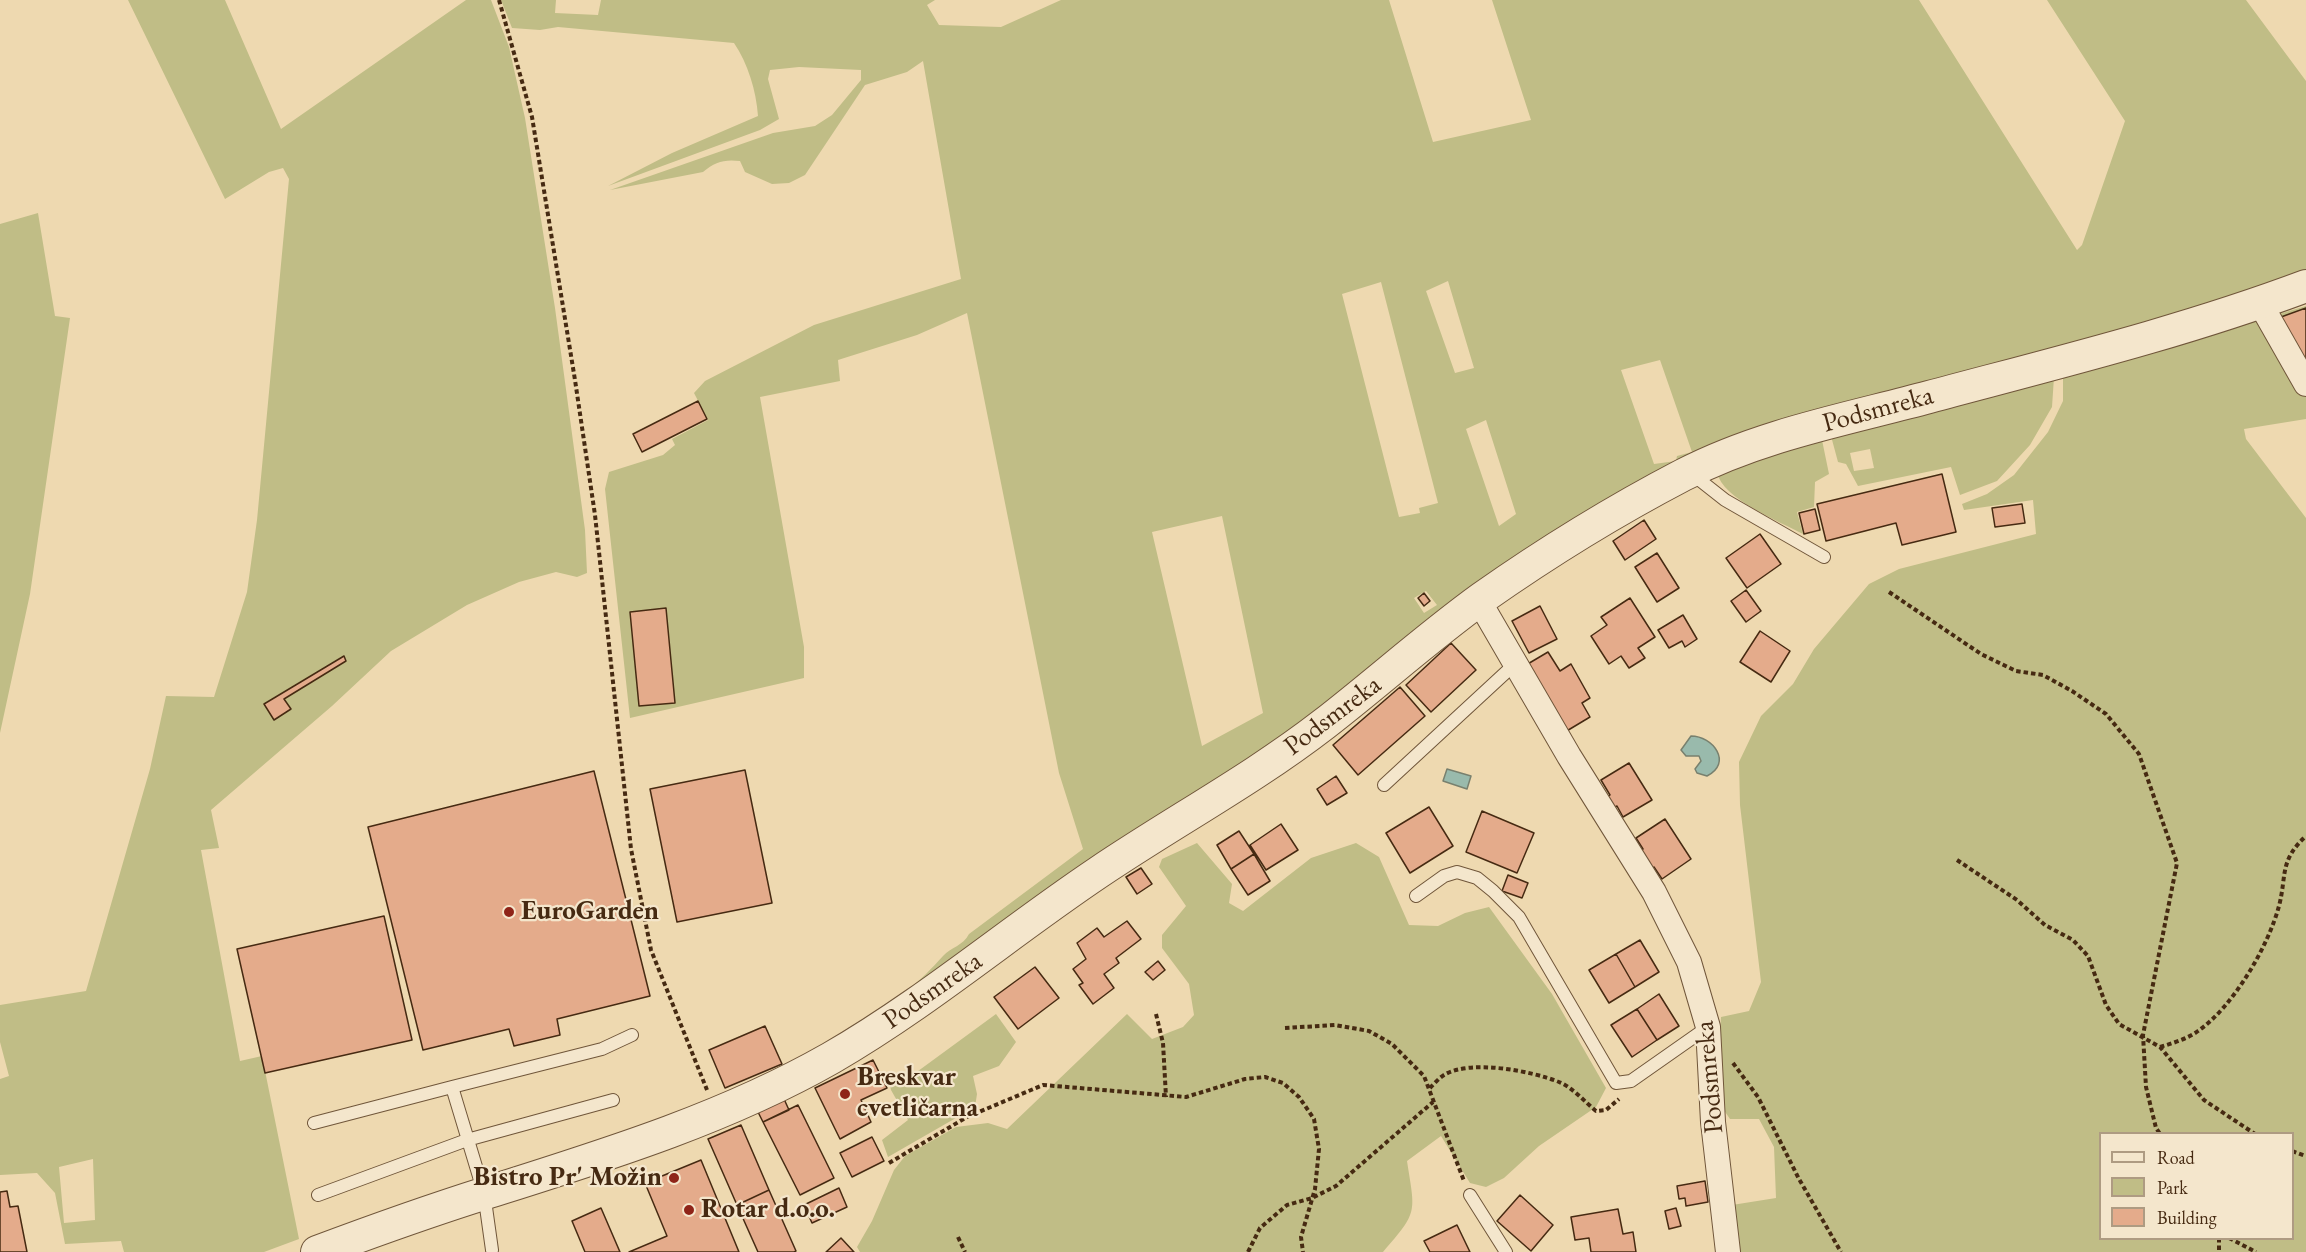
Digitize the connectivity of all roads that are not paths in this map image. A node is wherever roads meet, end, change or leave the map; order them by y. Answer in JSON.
{"nodes":[{"id":1,"x":2306,"y":286,"type":"edge"},
{"id":2,"x":2260,"y":303,"type":"junction"},
{"id":3,"x":2306,"y":384,"type":"edge"},
{"id":4,"x":1688,"y":472,"type":"junction"},
{"id":5,"x":1824,"y":557,"type":"dead end"},
{"id":6,"x":1479,"y":601,"type":"junction"},
{"id":7,"x":1515,"y":663,"type":"junction"},
{"id":8,"x":1384,"y":785,"type":"dead end"},
{"id":9,"x":1416,"y":896,"type":"dead end"},
{"id":10,"x":1708,"y":1027,"type":"junction"},
{"id":11,"x":632,"y":1035,"type":"dead end"},
{"id":12,"x":452,"y":1087,"type":"junction"},
{"id":13,"x":613,"y":1100,"type":"dead end"},
{"id":14,"x":314,"y":1123,"type":"dead end"},
{"id":15,"x":467,"y":1140,"type":"junction"},
{"id":16,"x":484,"y":1193,"type":"junction"},
{"id":17,"x":318,"y":1195,"type":"dead end"},
{"id":18,"x":1470,"y":1195,"type":"road end"},
{"id":19,"x":400,"y":1221,"type":"junction"},
{"id":20,"x":370,"y":1246,"type":"dead end"},
{"id":21,"x":492,"y":1250,"type":"dead end"},
{"id":22,"x":317,"y":1252,"type":"edge"},
{"id":23,"x":1506,"y":1252,"type":"edge"},
{"id":24,"x":1728,"y":1252,"type":"edge"}],
"edges":[{"from":1,"to":2,"type":"street","name":"Podsmreka"},
{"from":2,"to":3,"type":"street"},
{"from":2,"to":4,"type":"street","name":"Podsmreka"},
{"from":4,"to":5,"type":"lane"},
{"from":4,"to":6,"type":"street","name":"Podsmreka"},
{"from":6,"to":7,"type":"street","name":"Podsmreka"},
{"from":6,"to":16,"type":"street","name":"Podsmreka"},
{"from":7,"to":8,"type":"lane"},
{"from":7,"to":10,"type":"street","name":"Podsmreka"},
{"from":9,"to":10,"type":"lane"},
{"from":10,"to":24,"type":"street","name":"Podsmreka"},
{"from":11,"to":12,"type":"lane"},
{"from":12,"to":14,"type":"lane"},
{"from":12,"to":15,"type":"lane"},
{"from":13,"to":15,"type":"lane"},
{"from":15,"to":16,"type":"lane"},
{"from":15,"to":17,"type":"lane"},
{"from":16,"to":19,"type":"street","name":"Podsmreka"},
{"from":16,"to":21,"type":"lane"},
{"from":18,"to":23,"type":"lane"},
{"from":19,"to":20,"type":"lane"},
{"from":19,"to":22,"type":"street","name":"Podsmreka"}]}
